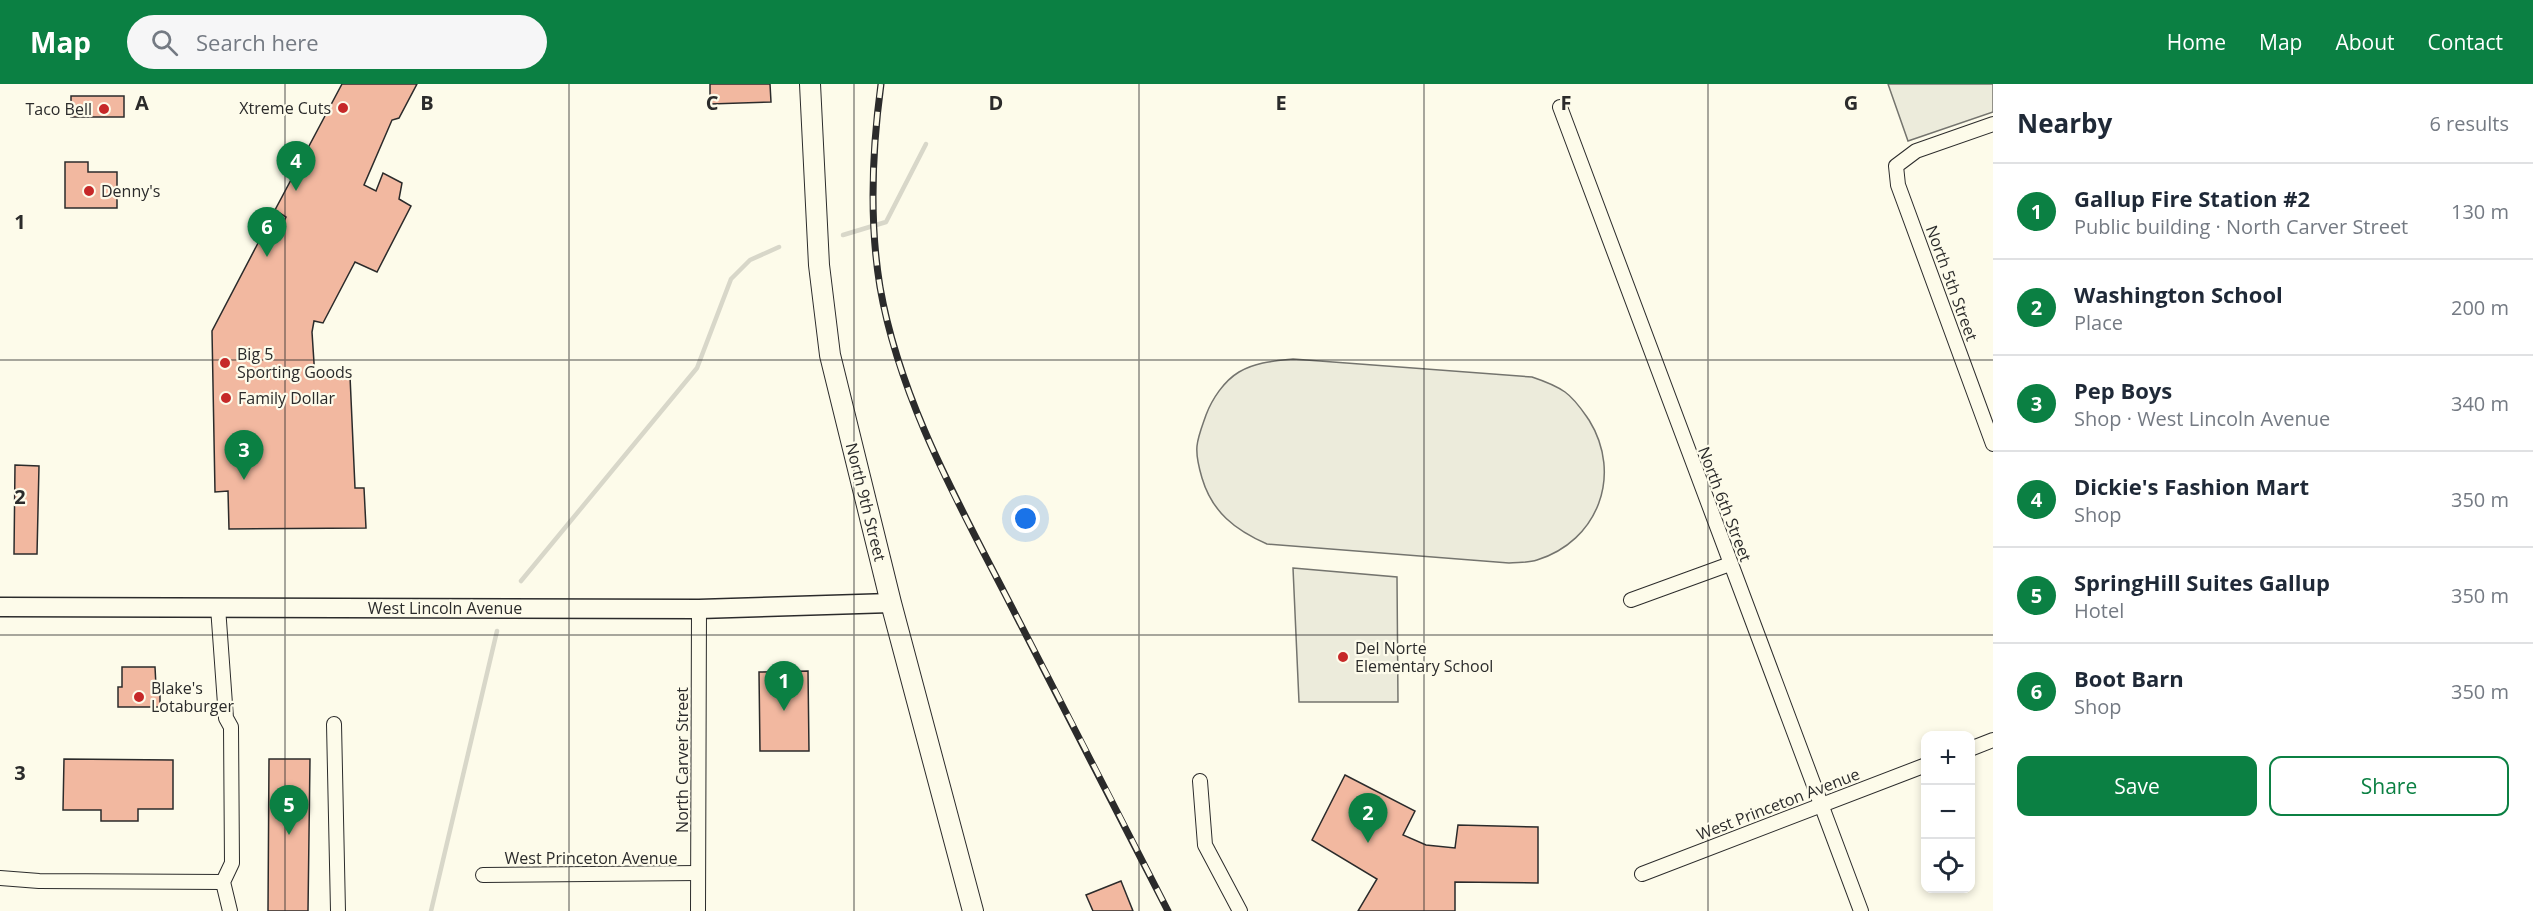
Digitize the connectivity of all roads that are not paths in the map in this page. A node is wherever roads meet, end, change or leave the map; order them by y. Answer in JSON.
{"nodes":[{"id":1,"x":810,"y":84,"type":"edge"},
{"id":2,"x":1560,"y":107,"type":"dead end"},
{"id":3,"x":1993,"y":124,"type":"edge"},
{"id":4,"x":1993,"y":444,"type":"edge"},
{"id":5,"x":1730,"y":564,"type":"junction"},
{"id":6,"x":1631,"y":600,"type":"dead end"},
{"id":7,"x":891,"y":603,"type":"junction"},
{"id":8,"x":0,"y":606,"type":"edge"},
{"id":9,"x":218,"y":607,"type":"junction"},
{"id":10,"x":699,"y":609,"type":"junction"},
{"id":11,"x":334,"y":724,"type":"dead end"},
{"id":12,"x":1993,"y":740,"type":"edge"},
{"id":13,"x":1975,"y":747,"type":"edge"},
{"id":14,"x":1921,"y":767,"type":"edge"},
{"id":15,"x":1200,"y":781,"type":"dead end"},
{"id":16,"x":1822,"y":804,"type":"junction"},
{"id":17,"x":698,"y":873,"type":"junction"},
{"id":18,"x":1642,"y":874,"type":"dead end"},
{"id":19,"x":483,"y":875,"type":"dead end"},
{"id":20,"x":0,"y":878,"type":"edge"},
{"id":21,"x":223,"y":882,"type":"junction"},
{"id":22,"x":230,"y":911,"type":"edge"},
{"id":23,"x":338,"y":911,"type":"edge"},
{"id":24,"x":698,"y":911,"type":"edge"},
{"id":25,"x":973,"y":911,"type":"edge"},
{"id":26,"x":1240,"y":911,"type":"edge"},
{"id":27,"x":1861,"y":911,"type":"edge"}],
"edges":[{"from":1,"to":7,"type":"main road","name":"North 9th Street"},
{"from":2,"to":5,"type":"street","name":"North 6th Street"},
{"from":3,"to":4,"type":"street","name":"North 5th Street"},
{"from":5,"to":6,"type":"street"},
{"from":5,"to":16,"type":"street","name":"North 6th Street"},
{"from":7,"to":10,"type":"street","name":"West Lincoln Avenue"},
{"from":7,"to":25,"type":"main road","name":"North 9th Street"},
{"from":8,"to":9,"type":"street","name":"West Lincoln Avenue"},
{"from":9,"to":10,"type":"street","name":"West Lincoln Avenue"},
{"from":9,"to":21,"type":"street"},
{"from":10,"to":17,"type":"street","name":"North Carver Street"},
{"from":11,"to":23,"type":"street"},
{"from":12,"to":13,"type":"street"},
{"from":14,"to":16,"type":"street","name":"West Princeton Avenue"},
{"from":15,"to":26,"type":"street"},
{"from":16,"to":18,"type":"street","name":"West Princeton Avenue"},
{"from":16,"to":27,"type":"street","name":"North 6th Street"},
{"from":17,"to":19,"type":"street","name":"West Princeton Avenue"},
{"from":17,"to":24,"type":"street","name":"North Carver Street"},
{"from":20,"to":21,"type":"street"},
{"from":21,"to":22,"type":"street"}]}
